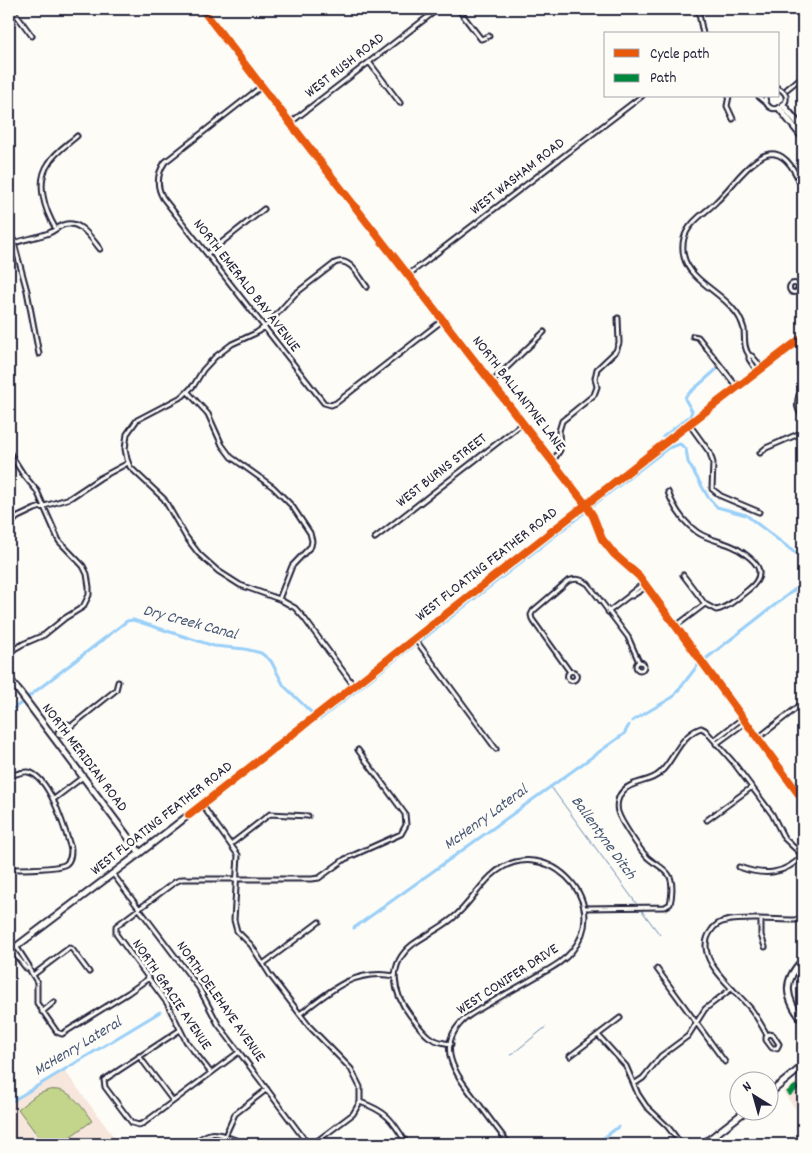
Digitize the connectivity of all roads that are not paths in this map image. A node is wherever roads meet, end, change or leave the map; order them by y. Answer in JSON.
{"nodes":[{"id":1,"x":12,"y":9,"type":"edge"},
{"id":2,"x":202,"y":9,"type":"edge"},
{"id":3,"x":438,"y":9,"type":"edge"},
{"id":4,"x":458,"y":9,"type":"edge"},
{"id":5,"x":698,"y":9,"type":"edge"},
{"id":6,"x":703,"y":32,"type":"edge"},
{"id":7,"x":32,"y":36,"type":"dead end"},
{"id":8,"x":489,"y":36,"type":"dead end"},
{"id":9,"x":369,"y":62,"type":"junction"},
{"id":10,"x":803,"y":76,"type":"edge"},
{"id":11,"x":262,"y":86,"type":"junction"},
{"id":12,"x":780,"y":89,"type":"edge"},
{"id":13,"x":787,"y":89,"type":"junction"},
{"id":14,"x":785,"y":94,"type":"junction"},
{"id":15,"x":639,"y":98,"type":"edge"},
{"id":16,"x":729,"y":98,"type":"edge"},
{"id":17,"x":761,"y":98,"type":"edge"},
{"id":18,"x":765,"y":98,"type":"edge"},
{"id":19,"x":766,"y":102,"type":"junction"},
{"id":20,"x":400,"y":103,"type":"dead end"},
{"id":21,"x":781,"y":107,"type":"junction"},
{"id":22,"x":733,"y":119,"type":"dead end"},
{"id":23,"x":290,"y":123,"type":"junction"},
{"id":24,"x":803,"y":129,"type":"edge"},
{"id":25,"x":77,"y":136,"type":"dead end"},
{"id":26,"x":803,"y":138,"type":"edge"},
{"id":27,"x":803,"y":188,"type":"edge"},
{"id":28,"x":264,"y":209,"type":"dead end"},
{"id":29,"x":9,"y":228,"type":"edge"},
{"id":30,"x":56,"y":229,"type":"junction"},
{"id":31,"x":14,"y":243,"type":"junction"},
{"id":32,"x":100,"y":249,"type":"dead end"},
{"id":33,"x":207,"y":254,"type":"junction"},
{"id":34,"x":408,"y":276,"type":"junction"},
{"id":35,"x":367,"y":287,"type":"dead end"},
{"id":36,"x":618,"y":318,"type":"dead end"},
{"id":37,"x":443,"y":320,"type":"junction"},
{"id":38,"x":264,"y":328,"type":"junction"},
{"id":39,"x":544,"y":332,"type":"dead end"},
{"id":40,"x":693,"y":336,"type":"dead end"},
{"id":41,"x":803,"y":337,"type":"edge"},
{"id":42,"x":39,"y":354,"type":"dead end"},
{"id":43,"x":759,"y":369,"type":"junction"},
{"id":44,"x":492,"y":382,"type":"junction"},
{"id":45,"x":736,"y":387,"type":"junction"},
{"id":46,"x":188,"y":392,"type":"junction"},
{"id":47,"x":799,"y":395,"type":"dead end"},
{"id":48,"x":803,"y":417,"type":"edge"},
{"id":49,"x":523,"y":423,"type":"junction"},
{"id":50,"x":689,"y":424,"type":"junction"},
{"id":51,"x":803,"y":432,"type":"edge"},
{"id":52,"x":9,"y":452,"type":"edge"},
{"id":53,"x":760,"y":453,"type":"dead end"},
{"id":54,"x":553,"y":462,"type":"junction"},
{"id":55,"x":128,"y":464,"type":"junction"},
{"id":56,"x":668,"y":492,"type":"dead end"},
{"id":57,"x":586,"y":505,"type":"junction"},
{"id":58,"x":43,"y":506,"type":"junction"},
{"id":59,"x":759,"y":512,"type":"dead end"},
{"id":60,"x":9,"y":525,"type":"edge"},
{"id":61,"x":376,"y":538,"type":"dead end"},
{"id":62,"x":683,"y":575,"type":"dead end"},
{"id":63,"x":645,"y":585,"type":"junction"},
{"id":64,"x":278,"y":599,"type":"junction"},
{"id":65,"x":705,"y":604,"type":"junction"},
{"id":66,"x":608,"y":612,"type":"junction"},
{"id":67,"x":676,"y":626,"type":"junction"},
{"id":68,"x":415,"y":639,"type":"junction"},
{"id":69,"x":9,"y":652,"type":"edge"},
{"id":70,"x":639,"y":662,"type":"dead end"},
{"id":71,"x":570,"y":672,"type":"dead end"},
{"id":72,"x":9,"y":678,"type":"edge"},
{"id":73,"x":118,"y":682,"type":"dead end"},
{"id":74,"x":354,"y":686,"type":"junction"},
{"id":75,"x":803,"y":703,"type":"edge"},
{"id":76,"x":745,"y":720,"type":"junction"},
{"id":77,"x":56,"y":736,"type":"junction"},
{"id":78,"x":758,"y":738,"type":"junction"},
{"id":79,"x":713,"y":740,"type":"junction"},
{"id":80,"x":716,"y":744,"type":"junction"},
{"id":81,"x":496,"y":749,"type":"dead end"},
{"id":82,"x":358,"y":750,"type":"dead end"},
{"id":83,"x":9,"y":776,"type":"edge"},
{"id":84,"x":83,"y":777,"type":"junction"},
{"id":85,"x":752,"y":788,"type":"junction"},
{"id":86,"x":54,"y":799,"type":"junction"},
{"id":87,"x":803,"y":800,"type":"edge"},
{"id":88,"x":202,"y":805,"type":"junction"},
{"id":89,"x":308,"y":816,"type":"dead end"},
{"id":90,"x":707,"y":820,"type":"dead end"},
{"id":91,"x":231,"y":844,"type":"junction"},
{"id":92,"x":140,"y":854,"type":"junction"},
{"id":93,"x":803,"y":856,"type":"edge"},
{"id":94,"x":739,"y":867,"type":"dead end"},
{"id":95,"x":9,"y":869,"type":"edge"},
{"id":96,"x":113,"y":874,"type":"junction"},
{"id":97,"x":238,"y":879,"type":"junction"},
{"id":98,"x":139,"y":908,"type":"junction"},
{"id":99,"x":584,"y":908,"type":"junction"},
{"id":100,"x":803,"y":918,"type":"edge"},
{"id":101,"x":761,"y":920,"type":"junction"},
{"id":102,"x":319,"y":922,"type":"dead end"},
{"id":103,"x":766,"y":947,"type":"dead end"},
{"id":104,"x":12,"y":949,"type":"edge"},
{"id":105,"x":803,"y":960,"type":"edge"},
{"id":106,"x":263,"y":964,"type":"junction"},
{"id":107,"x":656,"y":970,"type":"dead end"},
{"id":108,"x":89,"y":972,"type":"dead end"},
{"id":109,"x":33,"y":975,"type":"junction"},
{"id":110,"x":395,"y":976,"type":"junction"},
{"id":111,"x":149,"y":978,"type":"junction"},
{"id":112,"x":731,"y":989,"type":"junction"},
{"id":113,"x":54,"y":1002,"type":"dead end"},
{"id":114,"x":42,"y":1012,"type":"junction"},
{"id":115,"x":300,"y":1014,"type":"junction"},
{"id":116,"x":620,"y":1018,"type":"dead end"},
{"id":117,"x":803,"y":1021,"type":"edge"},
{"id":118,"x":696,"y":1023,"type":"junction"},
{"id":119,"x":180,"y":1030,"type":"junction"},
{"id":120,"x":598,"y":1035,"type":"junction"},
{"id":121,"x":767,"y":1035,"type":"junction"},
{"id":122,"x":451,"y":1044,"type":"junction"},
{"id":123,"x":239,"y":1052,"type":"junction"},
{"id":124,"x":139,"y":1056,"type":"junction"},
{"id":125,"x":570,"y":1056,"type":"dead end"},
{"id":126,"x":725,"y":1062,"type":"dead end"},
{"id":127,"x":803,"y":1066,"type":"edge"},
{"id":128,"x":211,"y":1073,"type":"junction"},
{"id":129,"x":634,"y":1084,"type":"junction"},
{"id":130,"x":780,"y":1085,"type":"edge"},
{"id":131,"x":267,"y":1089,"type":"junction"},
{"id":132,"x":173,"y":1101,"type":"junction"},
{"id":133,"x":360,"y":1102,"type":"junction"},
{"id":134,"x":733,"y":1120,"type":"edge"},
{"id":135,"x":225,"y":1136,"type":"junction"},
{"id":136,"x":192,"y":1144,"type":"edge"},
{"id":137,"x":246,"y":1144,"type":"edge"},
{"id":138,"x":308,"y":1144,"type":"edge"},
{"id":139,"x":313,"y":1144,"type":"edge"},
{"id":140,"x":407,"y":1144,"type":"edge"},
{"id":141,"x":509,"y":1144,"type":"edge"},
{"id":142,"x":681,"y":1144,"type":"edge"},
{"id":143,"x":703,"y":1144,"type":"edge"}],
"edges":[{"from":1,"to":7,"type":"street"},
{"from":2,"to":11,"type":"street","name":"NORTH BALLANTYNE LANE"},
{"from":3,"to":9,"type":"street","name":"WEST RUSH ROAD"},
{"from":4,"to":8,"type":"street"},
{"from":5,"to":6,"type":"street"},
{"from":9,"to":20,"type":"street"},
{"from":9,"to":23,"type":"street","name":"WEST RUSH ROAD"},
{"from":10,"to":13,"type":"street"},
{"from":11,"to":23,"type":"street","name":"NORTH BALLANTYNE LANE"},
{"from":11,"to":33,"type":"street","name":"NORTH EMERALD BAY AVENUE"},
{"from":12,"to":13,"type":"street"},
{"from":12,"to":14,"type":"street"},
{"from":13,"to":14,"type":"street"},
{"from":14,"to":21,"type":"street"},
{"from":15,"to":34,"type":"street","name":"WEST WASHAM ROAD"},
{"from":16,"to":22,"type":"street"},
{"from":17,"to":19,"type":"street"},
{"from":18,"to":19,"type":"street"},
{"from":19,"to":21,"type":"street"},
{"from":21,"to":24,"type":"street"},
{"from":21,"to":26,"type":"street"},
{"from":23,"to":34,"type":"street","name":"NORTH BALLANTYNE LANE"},
{"from":25,"to":30,"type":"street"},
{"from":27,"to":43,"type":"street"},
{"from":28,"to":33,"type":"street"},
{"from":29,"to":31,"type":"street"},
{"from":30,"to":31,"type":"street"},
{"from":30,"to":32,"type":"street"},
{"from":31,"to":42,"type":"street"},
{"from":33,"to":38,"type":"street","name":"NORTH EMERALD BAY AVENUE"},
{"from":34,"to":37,"type":"street","name":"NORTH BALLANTYNE LANE"},
{"from":35,"to":38,"type":"street"},
{"from":36,"to":54,"type":"street"},
{"from":37,"to":38,"type":"street","name":"NORTH EMERALD BAY AVENUE"},
{"from":37,"to":44,"type":"street","name":"NORTH BALLANTYNE LANE"},
{"from":38,"to":46,"type":"street"},
{"from":39,"to":44,"type":"street"},
{"from":40,"to":45,"type":"street"},
{"from":41,"to":43,"type":"street","name":"WEST FLOATING FEATHER ROAD"},
{"from":43,"to":45,"type":"street","name":"WEST FLOATING FEATHER ROAD"},
{"from":44,"to":49,"type":"street","name":"NORTH BALLANTYNE LANE"},
{"from":45,"to":50,"type":"street","name":"WEST FLOATING FEATHER ROAD"},
{"from":46,"to":55,"type":"street"},
{"from":46,"to":64,"type":"street"},
{"from":47,"to":48,"type":"street"},
{"from":49,"to":54,"type":"street","name":"NORTH BALLANTYNE LANE"},
{"from":49,"to":61,"type":"street","name":"WEST BURNS STREET"},
{"from":50,"to":57,"type":"street","name":"WEST FLOATING FEATHER ROAD"},
{"from":50,"to":59,"type":"street"},
{"from":51,"to":53,"type":"street"},
{"from":52,"to":58,"type":"street"},
{"from":54,"to":57,"type":"street","name":"NORTH BALLANTYNE LANE"},
{"from":55,"to":58,"type":"street"},
{"from":55,"to":64,"type":"street"},
{"from":56,"to":65,"type":"street"},
{"from":57,"to":63,"type":"street","name":"NORTH BALLANTYNE LANE"},
{"from":57,"to":68,"type":"street","name":"WEST FLOATING FEATHER ROAD"},
{"from":58,"to":60,"type":"street"},
{"from":58,"to":69,"type":"street"},
{"from":62,"to":65,"type":"street"},
{"from":63,"to":66,"type":"street"},
{"from":63,"to":67,"type":"street","name":"NORTH BALLANTYNE LANE"},
{"from":64,"to":74,"type":"street"},
{"from":65,"to":67,"type":"street"},
{"from":66,"to":70,"type":"street"},
{"from":66,"to":71,"type":"street"},
{"from":67,"to":76,"type":"street","name":"NORTH BALLANTYNE LANE"},
{"from":68,"to":74,"type":"street","name":"WEST FLOATING FEATHER ROAD"},
{"from":68,"to":81,"type":"street"},
{"from":72,"to":77,"type":"street","name":"NORTH MERIDIAN ROAD"},
{"from":73,"to":77,"type":"street"},
{"from":74,"to":88,"type":"street","name":"WEST FLOATING FEATHER ROAD"},
{"from":75,"to":78,"type":"street"},
{"from":76,"to":78,"type":"street","name":"NORTH BALLANTYNE LANE"},
{"from":76,"to":79,"type":"street"},
{"from":76,"to":80,"type":"street"},
{"from":77,"to":84,"type":"street","name":"NORTH MERIDIAN ROAD"},
{"from":78,"to":87,"type":"street","name":"NORTH BALLANTYNE LANE"},
{"from":79,"to":80,"type":"street"},
{"from":79,"to":99,"type":"street"},
{"from":80,"to":85,"type":"street"},
{"from":82,"to":97,"type":"street"},
{"from":83,"to":86,"type":"street"},
{"from":84,"to":86,"type":"street"},
{"from":84,"to":92,"type":"street","name":"NORTH MERIDIAN ROAD"},
{"from":85,"to":90,"type":"street"},
{"from":85,"to":93,"type":"street"},
{"from":86,"to":95,"type":"street"},
{"from":88,"to":91,"type":"street"},
{"from":88,"to":92,"type":"street","name":"WEST FLOATING FEATHER ROAD"},
{"from":89,"to":91,"type":"street"},
{"from":91,"to":97,"type":"street"},
{"from":92,"to":96,"type":"street","name":"WEST FLOATING FEATHER ROAD"},
{"from":93,"to":94,"type":"street"},
{"from":96,"to":98,"type":"street","name":"NORTH DELEHAYE AVENUE"},
{"from":96,"to":104,"type":"street","name":"WEST FLOATING FEATHER ROAD"},
{"from":97,"to":98,"type":"street"},
{"from":97,"to":106,"type":"street"},
{"from":98,"to":111,"type":"street","name":"NORTH GRACIE AVENUE"},
{"from":98,"to":123,"type":"street","name":"NORTH DELEHAYE AVENUE"},
{"from":99,"to":110,"type":"street"},
{"from":99,"to":122,"type":"street","name":"WEST CONIFER DRIVE"},
{"from":100,"to":101,"type":"street"},
{"from":101,"to":103,"type":"street"},
{"from":101,"to":112,"type":"street"},
{"from":102,"to":106,"type":"street"},
{"from":104,"to":109,"type":"street"},
{"from":105,"to":117,"type":"street"},
{"from":106,"to":115,"type":"street"},
{"from":107,"to":118,"type":"street"},
{"from":108,"to":109,"type":"street"},
{"from":109,"to":114,"type":"street"},
{"from":110,"to":115,"type":"street"},
{"from":110,"to":122,"type":"street"},
{"from":111,"to":114,"type":"street"},
{"from":111,"to":119,"type":"street","name":"NORTH GRACIE AVENUE"},
{"from":112,"to":118,"type":"street"},
{"from":112,"to":121,"type":"street"},
{"from":113,"to":114,"type":"street"},
{"from":115,"to":133,"type":"street"},
{"from":116,"to":120,"type":"street"},
{"from":118,"to":126,"type":"street"},
{"from":118,"to":129,"type":"street"},
{"from":119,"to":124,"type":"street"},
{"from":119,"to":128,"type":"street","name":"NORTH GRACIE AVENUE"},
{"from":120,"to":125,"type":"street"},
{"from":120,"to":129,"type":"street"},
{"from":121,"to":121,"type":"street"},
{"from":122,"to":141,"type":"street"},
{"from":123,"to":128,"type":"street"},
{"from":123,"to":131,"type":"street","name":"NORTH DELEHAYE AVENUE"},
{"from":124,"to":132,"type":"street"},
{"from":124,"to":132,"type":"street"},
{"from":127,"to":130,"type":"street"},
{"from":128,"to":132,"type":"street"},
{"from":129,"to":142,"type":"street"},
{"from":131,"to":135,"type":"street"},
{"from":131,"to":138,"type":"street","name":"NORTH DELEHAYE AVENUE"},
{"from":133,"to":139,"type":"street"},
{"from":133,"to":140,"type":"street"},
{"from":134,"to":143,"type":"street"},
{"from":135,"to":136,"type":"street"},
{"from":135,"to":137,"type":"street"}]}
